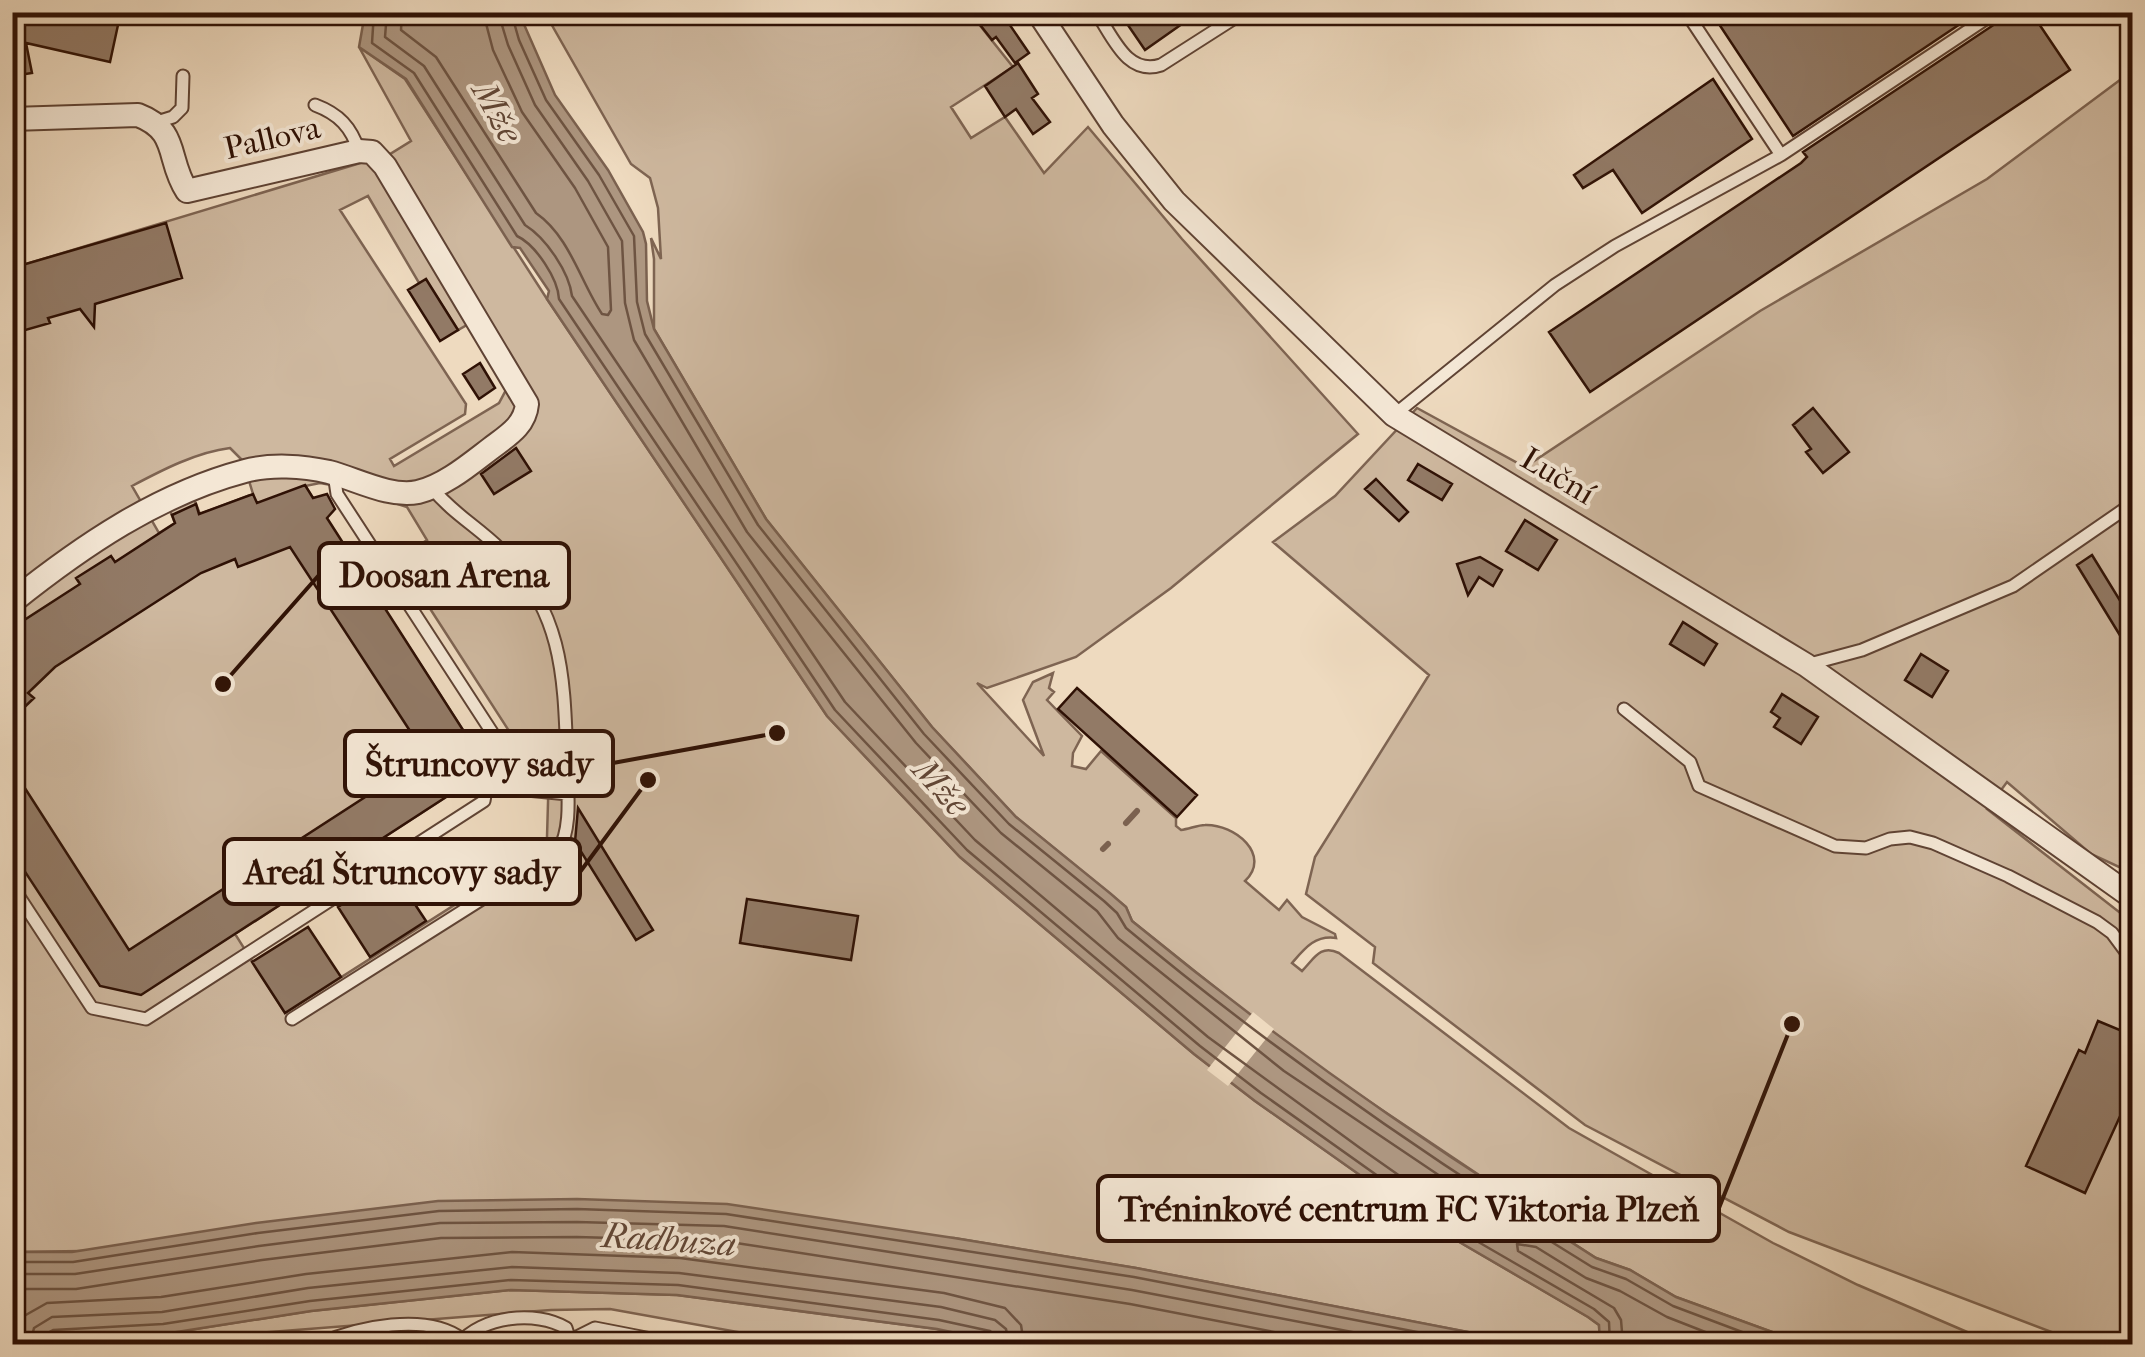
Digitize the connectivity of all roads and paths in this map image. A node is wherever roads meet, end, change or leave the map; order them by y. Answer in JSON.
{"nodes":[{"id":1,"x":1038,"y":12,"type":"edge"},
{"id":2,"x":1096,"y":12,"type":"edge"},
{"id":3,"x":1244,"y":12,"type":"edge"},
{"id":4,"x":1686,"y":12,"type":"edge"},
{"id":5,"x":1996,"y":12,"type":"edge"},
{"id":6,"x":183,"y":76,"type":"dead end"},
{"id":7,"x":315,"y":106,"type":"dead end"},
{"id":8,"x":12,"y":118,"type":"edge"},
{"id":9,"x":157,"y":122,"type":"junction"},
{"id":10,"x":366,"y":151,"type":"junction"},
{"id":11,"x":1781,"y":155,"type":"junction"},
{"id":12,"x":1394,"y":415,"type":"junction"},
{"id":13,"x":334,"y":474,"type":"junction"},
{"id":14,"x":432,"y":488,"type":"junction"},
{"id":15,"x":2132,"y":504,"type":"edge"},
{"id":16,"x":12,"y":602,"type":"edge"},
{"id":17,"x":1806,"y":664,"type":"junction"},
{"id":18,"x":1624,"y":709,"type":"dead end"},
{"id":19,"x":486,"y":786,"type":"junction"},
{"id":20,"x":568,"y":794,"type":"junction"},
{"id":21,"x":12,"y":886,"type":"edge"},
{"id":22,"x":2132,"y":897,"type":"edge"},
{"id":23,"x":2132,"y":960,"type":"edge"},
{"id":24,"x":292,"y":1020,"type":"dead end"},
{"id":25,"x":460,"y":1342,"type":"edge"},
{"id":26,"x":571,"y":1342,"type":"edge"},
{"id":27,"x":319,"y":1344,"type":"edge"},
{"id":28,"x":677,"y":1344,"type":"edge"}],
"edges":[{"from":1,"to":12,"type":"street","name":"Luční"},
{"from":2,"to":3,"type":"lane"},
{"from":4,"to":11,"type":"lane"},
{"from":5,"to":11,"type":"lane"},
{"from":6,"to":9,"type":"lane"},
{"from":7,"to":10,"type":"lane"},
{"from":8,"to":9,"type":"street"},
{"from":9,"to":10,"type":"street","name":"Pallova"},
{"from":10,"to":14,"type":"street"},
{"from":11,"to":12,"type":"lane"},
{"from":12,"to":17,"type":"street","name":"Luční"},
{"from":13,"to":14,"type":"street"},
{"from":13,"to":16,"type":"street"},
{"from":13,"to":19,"type":"lane"},
{"from":14,"to":20,"type":"lane"},
{"from":15,"to":17,"type":"lane"},
{"from":17,"to":22,"type":"street","name":"Luční"},
{"from":18,"to":23,"type":"lane"},
{"from":19,"to":20,"type":"lane"},
{"from":19,"to":21,"type":"lane"},
{"from":20,"to":24,"type":"lane"},
{"from":25,"to":26,"type":"lane"},
{"from":25,"to":27,"type":"lane"},
{"from":26,"to":28,"type":"lane"}]}
